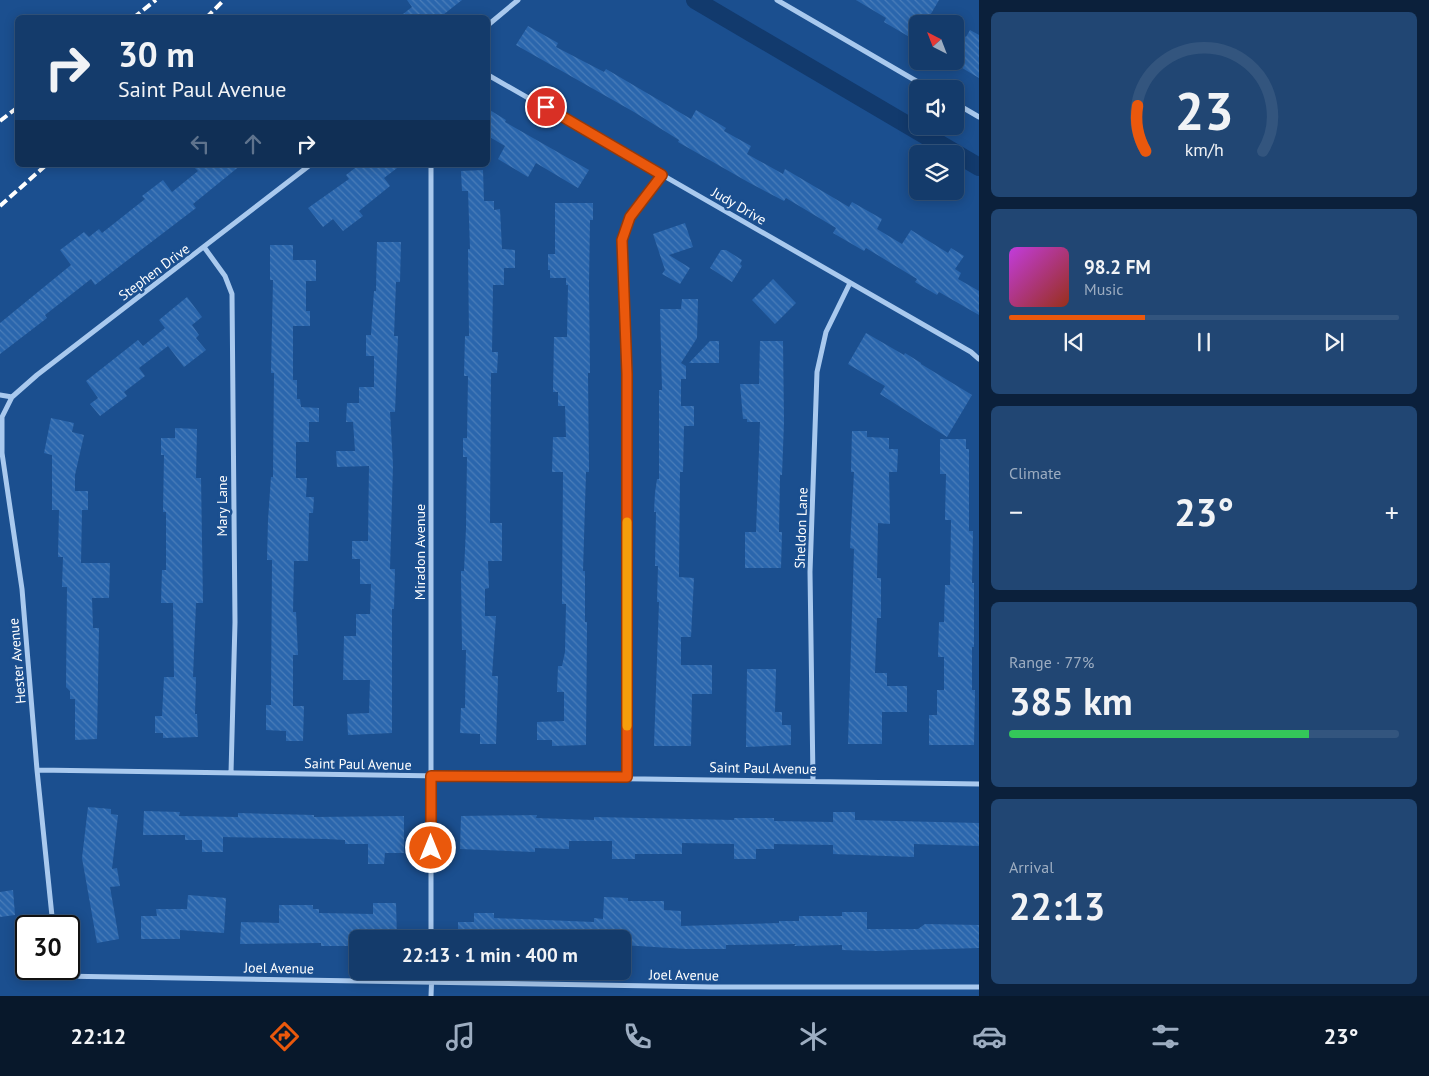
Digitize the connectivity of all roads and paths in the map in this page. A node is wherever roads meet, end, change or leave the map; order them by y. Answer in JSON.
{"nodes":[{"id":1,"x":518,"y":0,"type":"edge"},
{"id":2,"x":777,"y":0,"type":"edge"},
{"id":3,"x":490,"y":23,"type":"edge"},
{"id":4,"x":490,"y":76,"type":"edge"},
{"id":5,"x":915,"y":80,"type":"edge"},
{"id":6,"x":964,"y":108,"type":"edge"},
{"id":7,"x":979,"y":117,"type":"edge"},
{"id":8,"x":307,"y":167,"type":"edge"},
{"id":9,"x":431,"y":167,"type":"edge"},
{"id":10,"x":662,"y":175,"type":"junction"},
{"id":11,"x":204,"y":247,"type":"junction"},
{"id":12,"x":850,"y":283,"type":"junction"},
{"id":13,"x":979,"y":359,"type":"edge"},
{"id":14,"x":0,"y":395,"type":"edge"},
{"id":15,"x":12,"y":397,"type":"junction"},
{"id":16,"x":37,"y":770,"type":"junction"},
{"id":17,"x":231,"y":773,"type":"junction"},
{"id":18,"x":431,"y":776,"type":"junction"},
{"id":19,"x":627,"y":777,"type":"junction"},
{"id":20,"x":813,"y":780,"type":"junction"},
{"id":21,"x":979,"y":784,"type":"edge"},
{"id":22,"x":52,"y":915,"type":"edge"},
{"id":23,"x":432,"y":930,"type":"edge"},
{"id":24,"x":80,"y":976,"type":"edge"},
{"id":25,"x":432,"y":981,"type":"junction"},
{"id":26,"x":979,"y":987,"type":"edge"},
{"id":27,"x":431,"y":996,"type":"edge"}],
"edges":[{"from":1,"to":3,"type":"street"},
{"from":2,"to":5,"type":"street"},
{"from":4,"to":10,"type":"street","name":"Judy Drive"},
{"from":6,"to":7,"type":"street"},
{"from":8,"to":11,"type":"street","name":"Stephen Drive"},
{"from":9,"to":18,"type":"street","name":"Miradon Avenue"},
{"from":10,"to":12,"type":"street","name":"Judy Drive"},
{"from":10,"to":19,"type":"street"},
{"from":11,"to":15,"type":"street","name":"Stephen Drive"},
{"from":11,"to":17,"type":"street","name":"Mary Lane"},
{"from":12,"to":13,"type":"street","name":"Judy Drive"},
{"from":12,"to":20,"type":"street","name":"Sheldon Lane"},
{"from":14,"to":15,"type":"street"},
{"from":15,"to":16,"type":"street","name":"Hester Avenue"},
{"from":16,"to":17,"type":"street","name":"Saint Paul Avenue"},
{"from":16,"to":22,"type":"street","name":"Hester Avenue"},
{"from":17,"to":18,"type":"street","name":"Saint Paul Avenue"},
{"from":18,"to":19,"type":"street","name":"Saint Paul Avenue"},
{"from":18,"to":23,"type":"street","name":"Miradon Avenue"},
{"from":19,"to":20,"type":"street","name":"Saint Paul Avenue"},
{"from":20,"to":21,"type":"street","name":"Saint Paul Avenue"},
{"from":24,"to":25,"type":"street","name":"Joel Avenue"},
{"from":25,"to":26,"type":"street","name":"Joel Avenue"},
{"from":25,"to":27,"type":"street"}]}
